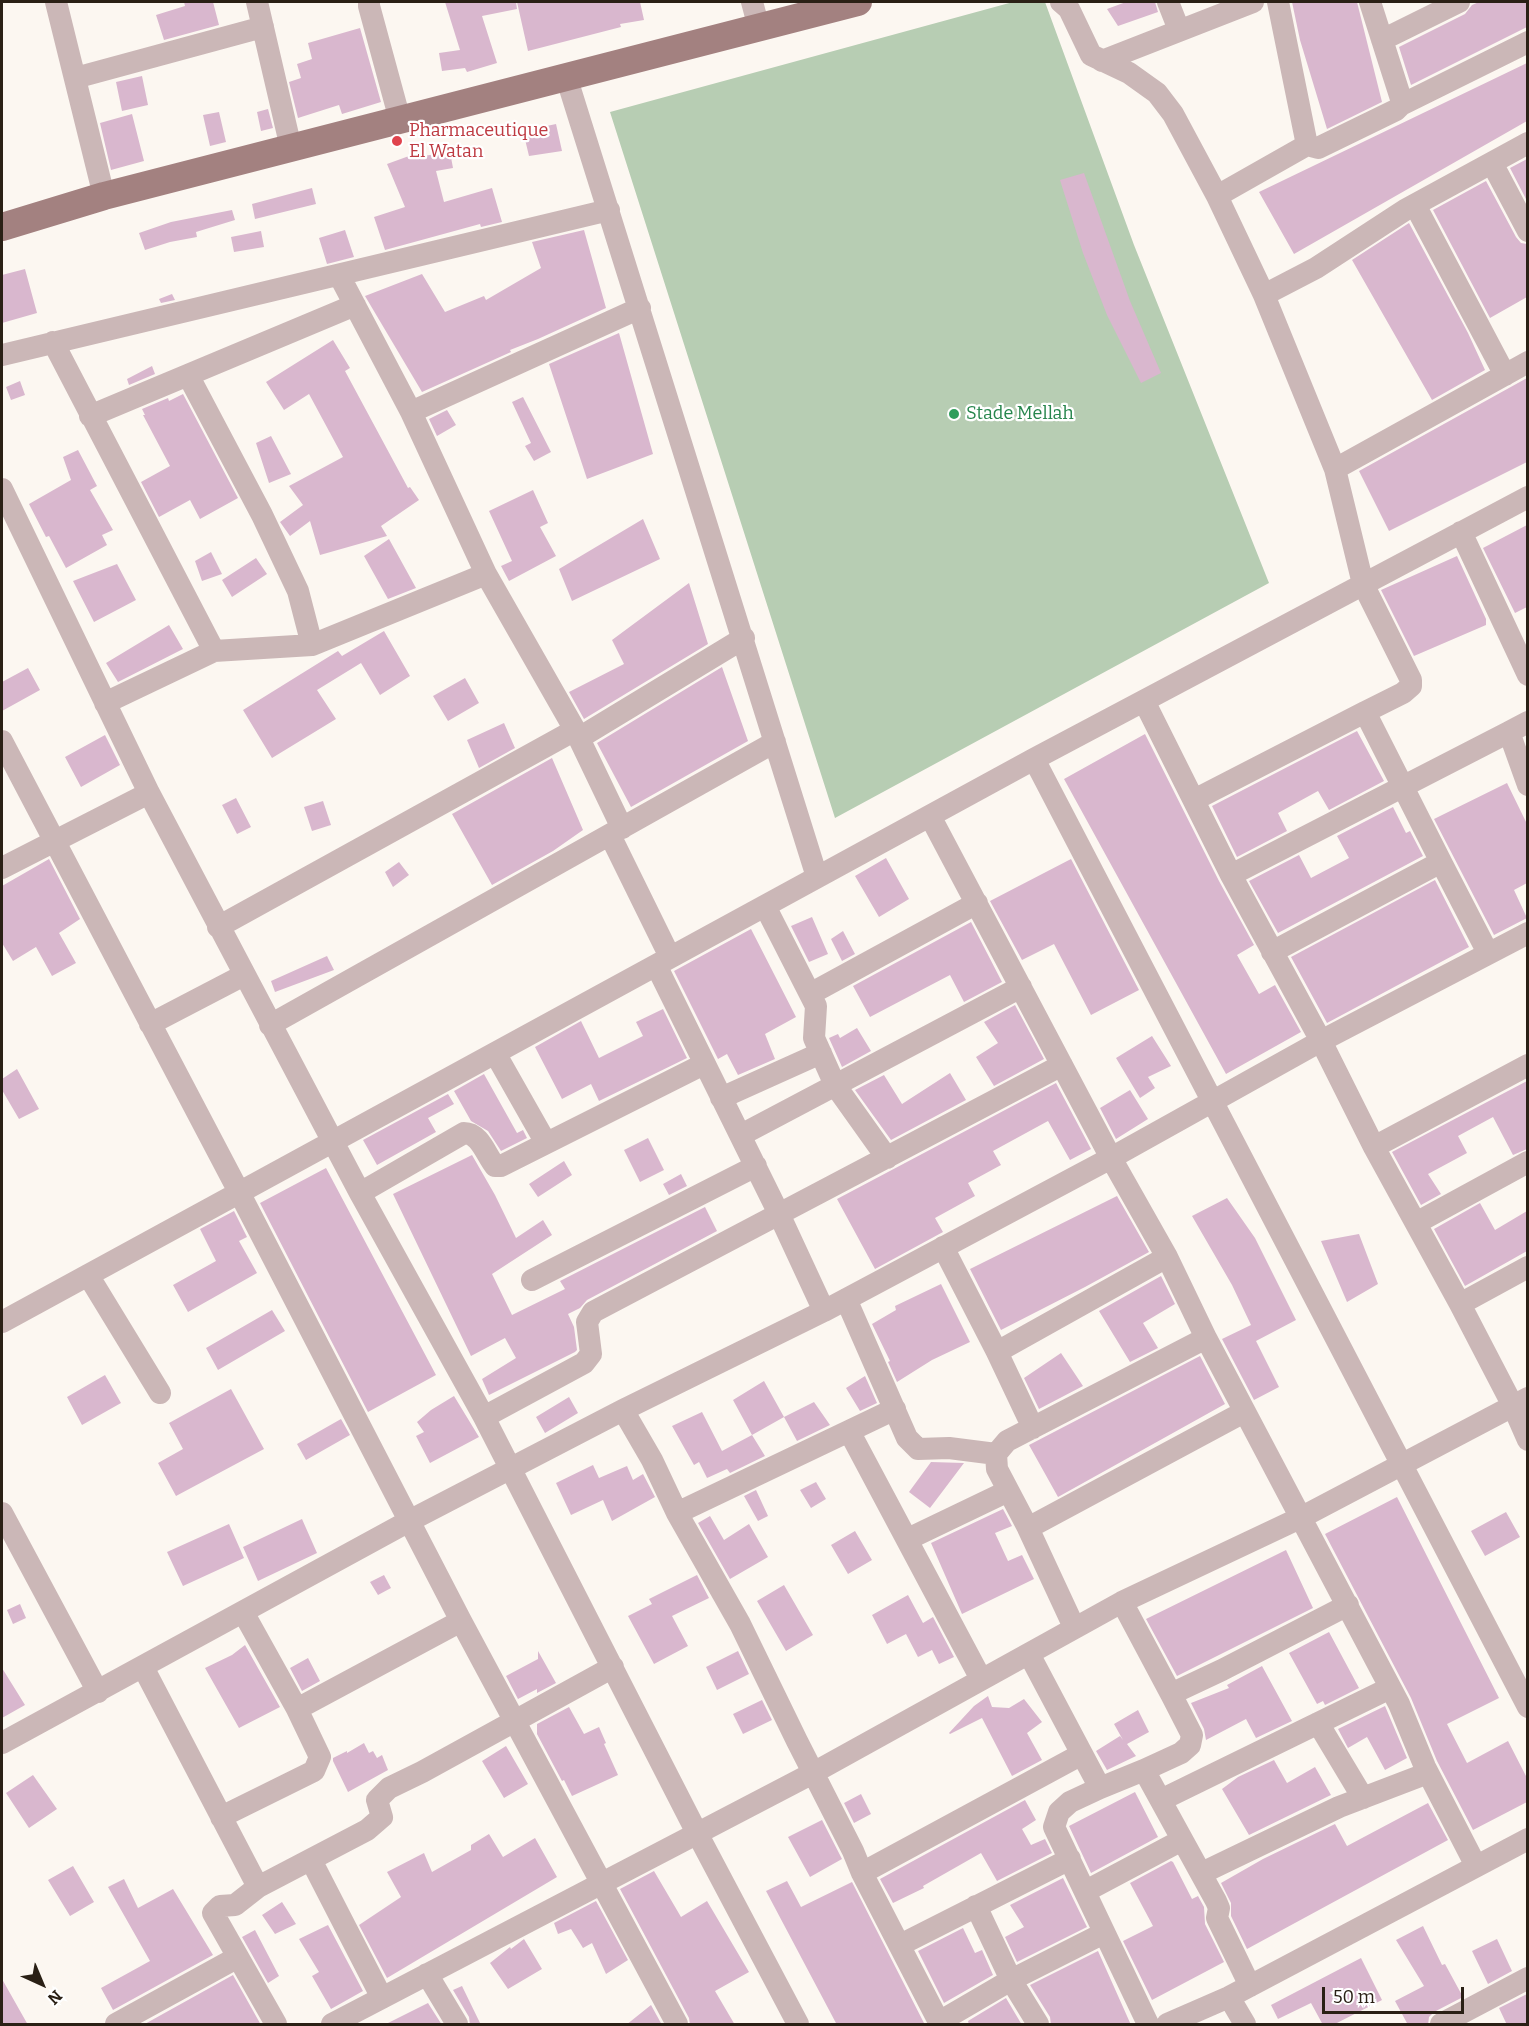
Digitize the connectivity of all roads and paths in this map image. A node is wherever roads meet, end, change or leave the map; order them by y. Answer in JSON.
{"nodes":[{"id":1,"x":56,"y":2,"type":"edge"},
{"id":2,"x":257,"y":2,"type":"edge"},
{"id":3,"x":369,"y":2,"type":"edge"},
{"id":4,"x":858,"y":2,"type":"edge"},
{"id":5,"x":1061,"y":2,"type":"edge"},
{"id":6,"x":1168,"y":2,"type":"edge"},
{"id":7,"x":1278,"y":2,"type":"edge"},
{"id":8,"x":1370,"y":2,"type":"edge"},
{"id":9,"x":1459,"y":2,"type":"edge"},
{"id":10,"x":1245,"y":3,"type":"edge"},
{"id":11,"x":755,"y":15,"type":"edge"},
{"id":12,"x":263,"y":27,"type":"junction"},
{"id":13,"x":1179,"y":30,"type":"junction"},
{"id":14,"x":1382,"y":40,"type":"junction"},
{"id":15,"x":1527,"y":42,"type":"edge"},
{"id":16,"x":1102,"y":61,"type":"junction"},
{"id":17,"x":566,"y":76,"type":"junction"},
{"id":18,"x":75,"y":78,"type":"junction"},
{"id":19,"x":1401,"y":105,"type":"junction"},
{"id":20,"x":400,"y":120,"type":"junction"},
{"id":21,"x":1527,"y":143,"type":"edge"},
{"id":22,"x":1307,"y":146,"type":"junction"},
{"id":23,"x":291,"y":148,"type":"junction"},
{"id":24,"x":1492,"y":163,"type":"junction"},
{"id":25,"x":104,"y":196,"type":"junction"},
{"id":26,"x":1217,"y":196,"type":"junction"},
{"id":27,"x":1415,"y":205,"type":"junction"},
{"id":28,"x":609,"y":210,"type":"junction"},
{"id":29,"x":2,"y":227,"type":"edge"},
{"id":30,"x":1527,"y":231,"type":"edge"},
{"id":31,"x":339,"y":275,"type":"junction"},
{"id":32,"x":1264,"y":295,"type":"junction"},
{"id":33,"x":355,"y":305,"type":"junction"},
{"id":34,"x":640,"y":308,"type":"junction"},
{"id":35,"x":53,"y":342,"type":"junction"},
{"id":36,"x":2,"y":355,"type":"edge"},
{"id":37,"x":1527,"y":362,"type":"edge"},
{"id":38,"x":188,"y":375,"type":"junction"},
{"id":39,"x":1505,"y":375,"type":"junction"},
{"id":40,"x":411,"y":412,"type":"junction"},
{"id":41,"x":90,"y":416,"type":"junction"},
{"id":42,"x":1335,"y":469,"type":"junction"},
{"id":43,"x":2,"y":489,"type":"edge"},
{"id":44,"x":1527,"y":497,"type":"edge"},
{"id":45,"x":1461,"y":532,"type":"junction"},
{"id":46,"x":486,"y":574,"type":"junction"},
{"id":47,"x":1363,"y":584,"type":"junction"},
{"id":48,"x":1518,"y":630,"type":"edge"},
{"id":49,"x":744,"y":638,"type":"junction"},
{"id":50,"x":312,"y":645,"type":"junction"},
{"id":51,"x":214,"y":651,"type":"junction"},
{"id":52,"x":1527,"y":675,"type":"edge"},
{"id":53,"x":1144,"y":701,"type":"junction"},
{"id":54,"x":105,"y":703,"type":"junction"},
{"id":55,"x":1365,"y":712,"type":"junction"},
{"id":56,"x":1518,"y":727,"type":"edge"},
{"id":57,"x":577,"y":734,"type":"junction"},
{"id":58,"x":2,"y":741,"type":"edge"},
{"id":59,"x":775,"y":742,"type":"junction"},
{"id":60,"x":1034,"y":759,"type":"junction"},
{"id":61,"x":1527,"y":785,"type":"edge"},
{"id":62,"x":1401,"y":787,"type":"junction"},
{"id":63,"x":149,"y":793,"type":"junction"},
{"id":64,"x":1194,"y":800,"type":"junction"},
{"id":65,"x":930,"y":816,"type":"junction"},
{"id":66,"x":616,"y":832,"type":"junction"},
{"id":67,"x":53,"y":842,"type":"junction"},
{"id":68,"x":1441,"y":862,"type":"junction"},
{"id":69,"x":2,"y":868,"type":"edge"},
{"id":70,"x":1231,"y":875,"type":"junction"},
{"id":71,"x":817,"y":877,"type":"junction"},
{"id":72,"x":977,"y":903,"type":"junction"},
{"id":73,"x":765,"y":906,"type":"junction"},
{"id":74,"x":218,"y":927,"type":"junction"},
{"id":75,"x":1527,"y":933,"type":"edge"},
{"id":76,"x":1272,"y":952,"type":"junction"},
{"id":77,"x":1488,"y":953,"type":"junction"},
{"id":78,"x":663,"y":961,"type":"junction"},
{"id":79,"x":244,"y":975,"type":"junction"},
{"id":80,"x":1021,"y":987,"type":"junction"},
{"id":81,"x":810,"y":994,"type":"junction"},
{"id":82,"x":150,"y":1024,"type":"junction"},
{"id":83,"x":270,"y":1024,"type":"junction"},
{"id":84,"x":1321,"y":1041,"type":"junction"},
{"id":85,"x":495,"y":1053,"type":"junction"},
{"id":86,"x":821,"y":1053,"type":"junction"},
{"id":87,"x":704,"y":1064,"type":"junction"},
{"id":88,"x":1062,"y":1065,"type":"junction"},
{"id":89,"x":1527,"y":1065,"type":"edge"},
{"id":90,"x":835,"y":1085,"type":"junction"},
{"id":91,"x":721,"y":1098,"type":"junction"},
{"id":92,"x":1212,"y":1101,"type":"junction"},
{"id":93,"x":741,"y":1135,"type":"junction"},
{"id":94,"x":332,"y":1141,"type":"junction"},
{"id":95,"x":546,"y":1143,"type":"junction"},
{"id":96,"x":1374,"y":1148,"type":"junction"},
{"id":97,"x":887,"y":1158,"type":"junction"},
{"id":98,"x":1111,"y":1158,"type":"junction"},
{"id":99,"x":1527,"y":1162,"type":"edge"},
{"id":100,"x":756,"y":1166,"type":"junction"},
{"id":101,"x":239,"y":1192,"type":"junction"},
{"id":102,"x":360,"y":1193,"type":"junction"},
{"id":103,"x":779,"y":1214,"type":"junction"},
{"id":104,"x":1416,"y":1223,"type":"junction"},
{"id":105,"x":943,"y":1247,"type":"junction"},
{"id":106,"x":1167,"y":1257,"type":"junction"},
{"id":107,"x":1527,"y":1267,"type":"edge"},
{"id":108,"x":88,"y":1275,"type":"junction"},
{"id":109,"x":532,"y":1280,"type":"dead end"},
{"id":110,"x":846,"y":1299,"type":"junction"},
{"id":111,"x":1460,"y":1304,"type":"junction"},
{"id":112,"x":824,"y":1311,"type":"junction"},
{"id":113,"x":2,"y":1322,"type":"edge"},
{"id":114,"x":1206,"y":1338,"type":"junction"},
{"id":115,"x":997,"y":1352,"type":"junction"},
{"id":116,"x":160,"y":1393,"type":"dead end"},
{"id":117,"x":1520,"y":1402,"type":"edge"},
{"id":118,"x":895,"y":1409,"type":"junction"},
{"id":119,"x":623,"y":1410,"type":"junction"},
{"id":120,"x":1244,"y":1412,"type":"junction"},
{"id":121,"x":484,"y":1417,"type":"junction"},
{"id":122,"x":1033,"y":1428,"type":"junction"},
{"id":123,"x":849,"y":1431,"type":"junction"},
{"id":124,"x":1527,"y":1440,"type":"edge"},
{"id":125,"x":996,"y":1454,"type":"junction"},
{"id":126,"x":1401,"y":1464,"type":"junction"},
{"id":127,"x":510,"y":1469,"type":"junction"},
{"id":128,"x":1008,"y":1491,"type":"junction"},
{"id":129,"x":2,"y":1513,"type":"edge"},
{"id":130,"x":677,"y":1513,"type":"junction"},
{"id":131,"x":1302,"y":1516,"type":"junction"},
{"id":132,"x":411,"y":1520,"type":"junction"},
{"id":133,"x":1028,"y":1528,"type":"junction"},
{"id":134,"x":908,"y":1539,"type":"junction"},
{"id":135,"x":1122,"y":1602,"type":"junction"},
{"id":136,"x":1348,"y":1605,"type":"junction"},
{"id":137,"x":243,"y":1612,"type":"junction"},
{"id":138,"x":461,"y":1621,"type":"junction"},
{"id":139,"x":1074,"y":1627,"type":"junction"},
{"id":140,"x":1029,"y":1654,"type":"junction"},
{"id":141,"x":143,"y":1667,"type":"junction"},
{"id":142,"x":613,"y":1667,"type":"junction"},
{"id":143,"x":981,"y":1678,"type":"junction"},
{"id":144,"x":1390,"y":1688,"type":"junction"},
{"id":145,"x":98,"y":1692,"type":"junction"},
{"id":146,"x":1172,"y":1694,"type":"junction"},
{"id":147,"x":1527,"y":1707,"type":"edge"},
{"id":148,"x":297,"y":1709,"type":"junction"},
{"id":149,"x":514,"y":1721,"type":"junction"},
{"id":150,"x":1318,"y":1723,"type":"junction"},
{"id":151,"x":2,"y":1743,"type":"edge"},
{"id":152,"x":1082,"y":1754,"type":"junction"},
{"id":153,"x":1144,"y":1770,"type":"junction"},
{"id":154,"x":813,"y":1773,"type":"junction"},
{"id":155,"x":1428,"y":1773,"type":"junction"},
{"id":156,"x":1100,"y":1788,"type":"junction"},
{"id":157,"x":1363,"y":1798,"type":"junction"},
{"id":158,"x":1161,"y":1800,"type":"junction"},
{"id":159,"x":221,"y":1816,"type":"junction"},
{"id":160,"x":697,"y":1833,"type":"junction"},
{"id":161,"x":1527,"y":1839,"type":"edge"},
{"id":162,"x":1182,"y":1840,"type":"junction"},
{"id":163,"x":1070,"y":1858,"type":"junction"},
{"id":164,"x":311,"y":1860,"type":"junction"},
{"id":165,"x":1476,"y":1866,"type":"junction"},
{"id":166,"x":862,"y":1873,"type":"junction"},
{"id":167,"x":1202,"y":1873,"type":"junction"},
{"id":168,"x":603,"y":1882,"type":"junction"},
{"id":169,"x":258,"y":1887,"type":"junction"},
{"id":170,"x":1086,"y":1891,"type":"junction"},
{"id":171,"x":976,"y":1906,"type":"junction"},
{"id":172,"x":1104,"y":1933,"type":"junction"},
{"id":173,"x":900,"y":1945,"type":"junction"},
{"id":174,"x":238,"y":1957,"type":"junction"},
{"id":175,"x":427,"y":1974,"type":"junction"},
{"id":176,"x":1527,"y":1978,"type":"edge"},
{"id":177,"x":1011,"y":1980,"type":"junction"},
{"id":178,"x":1250,"y":1986,"type":"junction"},
{"id":179,"x":1229,"y":1997,"type":"junction"},
{"id":180,"x":382,"y":1998,"type":"junction"},
{"id":181,"x":1476,"y":2017,"type":"edge"},
{"id":182,"x":939,"y":2023,"type":"edge"},
{"id":183,"x":116,"y":2025,"type":"edge"},
{"id":184,"x":276,"y":2025,"type":"edge"},
{"id":185,"x":332,"y":2025,"type":"edge"},
{"id":186,"x":457,"y":2025,"type":"edge"},
{"id":187,"x":677,"y":2025,"type":"edge"},
{"id":188,"x":798,"y":2025,"type":"edge"},
{"id":189,"x":1038,"y":2025,"type":"edge"},
{"id":190,"x":1148,"y":2025,"type":"edge"},
{"id":191,"x":1167,"y":2025,"type":"edge"},
{"id":192,"x":1245,"y":2025,"type":"edge"},
{"id":193,"x":1442,"y":2025,"type":"edge"}],
"edges":[{"from":1,"to":18,"type":"street"},
{"from":2,"to":12,"type":"street"},
{"from":3,"to":20,"type":"street"},
{"from":4,"to":11,"type":"main road"},
{"from":5,"to":16,"type":"street"},
{"from":6,"to":13,"type":"street"},
{"from":7,"to":22,"type":"street"},
{"from":8,"to":14,"type":"street"},
{"from":9,"to":14,"type":"street"},
{"from":10,"to":13,"type":"street"},
{"from":11,"to":17,"type":"main road"},
{"from":12,"to":18,"type":"street"},
{"from":12,"to":23,"type":"street"},
{"from":13,"to":16,"type":"street"},
{"from":14,"to":19,"type":"street"},
{"from":15,"to":19,"type":"street"},
{"from":16,"to":26,"type":"street"},
{"from":17,"to":20,"type":"main road"},
{"from":17,"to":28,"type":"street"},
{"from":18,"to":25,"type":"street"},
{"from":19,"to":22,"type":"street"},
{"from":20,"to":23,"type":"main road"},
{"from":21,"to":24,"type":"street"},
{"from":22,"to":26,"type":"street"},
{"from":23,"to":25,"type":"main road"},
{"from":24,"to":27,"type":"street"},
{"from":24,"to":30,"type":"street"},
{"from":25,"to":29,"type":"main road"},
{"from":26,"to":32,"type":"street"},
{"from":27,"to":32,"type":"street"},
{"from":27,"to":39,"type":"street"},
{"from":28,"to":31,"type":"street"},
{"from":28,"to":34,"type":"street"},
{"from":31,"to":33,"type":"street"},
{"from":31,"to":35,"type":"street"},
{"from":32,"to":42,"type":"street"},
{"from":33,"to":38,"type":"street"},
{"from":33,"to":40,"type":"street"},
{"from":34,"to":40,"type":"street"},
{"from":34,"to":49,"type":"street"},
{"from":35,"to":36,"type":"street"},
{"from":35,"to":41,"type":"street"},
{"from":37,"to":39,"type":"street"},
{"from":38,"to":41,"type":"street"},
{"from":38,"to":50,"type":"street"},
{"from":39,"to":42,"type":"street"},
{"from":40,"to":46,"type":"street"},
{"from":41,"to":51,"type":"street"},
{"from":42,"to":47,"type":"street"},
{"from":43,"to":54,"type":"street"},
{"from":44,"to":45,"type":"street"},
{"from":45,"to":47,"type":"street"},
{"from":45,"to":48,"type":"street"},
{"from":46,"to":50,"type":"street"},
{"from":46,"to":57,"type":"street"},
{"from":47,"to":53,"type":"street"},
{"from":47,"to":55,"type":"street"},
{"from":48,"to":52,"type":"street"},
{"from":49,"to":57,"type":"street"},
{"from":49,"to":59,"type":"street"},
{"from":50,"to":51,"type":"street"},
{"from":51,"to":54,"type":"street"},
{"from":53,"to":60,"type":"street"},
{"from":53,"to":64,"type":"street"},
{"from":54,"to":63,"type":"street"},
{"from":55,"to":62,"type":"street"},
{"from":55,"to":64,"type":"street"},
{"from":56,"to":61,"type":"street"},
{"from":56,"to":62,"type":"street"},
{"from":57,"to":66,"type":"street"},
{"from":57,"to":74,"type":"street"},
{"from":58,"to":67,"type":"street"},
{"from":59,"to":66,"type":"street"},
{"from":59,"to":71,"type":"street"},
{"from":60,"to":65,"type":"street"},
{"from":60,"to":92,"type":"street"},
{"from":62,"to":68,"type":"street"},
{"from":62,"to":70,"type":"street"},
{"from":63,"to":67,"type":"street"},
{"from":63,"to":74,"type":"street"},
{"from":64,"to":70,"type":"street"},
{"from":65,"to":71,"type":"street"},
{"from":65,"to":72,"type":"street"},
{"from":66,"to":78,"type":"street"},
{"from":66,"to":83,"type":"street"},
{"from":67,"to":69,"type":"street"},
{"from":67,"to":82,"type":"street"},
{"from":68,"to":76,"type":"street"},
{"from":68,"to":77,"type":"street"},
{"from":70,"to":76,"type":"street"},
{"from":71,"to":73,"type":"street"},
{"from":72,"to":80,"type":"street"},
{"from":72,"to":81,"type":"street"},
{"from":73,"to":78,"type":"street"},
{"from":73,"to":81,"type":"street"},
{"from":74,"to":79,"type":"street"},
{"from":75,"to":77,"type":"street"},
{"from":76,"to":84,"type":"street"},
{"from":77,"to":84,"type":"street"},
{"from":78,"to":85,"type":"street"},
{"from":78,"to":87,"type":"street"},
{"from":79,"to":82,"type":"street"},
{"from":79,"to":83,"type":"street"},
{"from":80,"to":88,"type":"street"},
{"from":80,"to":90,"type":"street"},
{"from":81,"to":86,"type":"street"},
{"from":82,"to":101,"type":"street"},
{"from":83,"to":94,"type":"street"},
{"from":84,"to":92,"type":"street"},
{"from":84,"to":96,"type":"street"},
{"from":85,"to":94,"type":"street"},
{"from":85,"to":95,"type":"street"},
{"from":86,"to":90,"type":"street"},
{"from":86,"to":91,"type":"street"},
{"from":87,"to":91,"type":"street"},
{"from":87,"to":95,"type":"street"},
{"from":88,"to":97,"type":"street"},
{"from":88,"to":98,"type":"street"},
{"from":89,"to":96,"type":"street"},
{"from":90,"to":93,"type":"street"},
{"from":90,"to":97,"type":"street"},
{"from":91,"to":93,"type":"street"},
{"from":92,"to":98,"type":"street"},
{"from":92,"to":126,"type":"street"},
{"from":93,"to":100,"type":"street"},
{"from":94,"to":101,"type":"street"},
{"from":94,"to":102,"type":"street"},
{"from":95,"to":102,"type":"street"},
{"from":96,"to":104,"type":"street"},
{"from":97,"to":103,"type":"street"},
{"from":98,"to":105,"type":"street"},
{"from":98,"to":106,"type":"street"},
{"from":99,"to":104,"type":"street"},
{"from":100,"to":103,"type":"street"},
{"from":100,"to":109,"type":"street"},
{"from":101,"to":108,"type":"street"},
{"from":101,"to":132,"type":"street"},
{"from":102,"to":121,"type":"street"},
{"from":103,"to":112,"type":"street"},
{"from":103,"to":121,"type":"street"},
{"from":104,"to":111,"type":"street"},
{"from":105,"to":110,"type":"street"},
{"from":105,"to":115,"type":"street"},
{"from":106,"to":114,"type":"street"},
{"from":106,"to":115,"type":"street"},
{"from":107,"to":111,"type":"street"},
{"from":108,"to":113,"type":"street"},
{"from":108,"to":116,"type":"street"},
{"from":110,"to":112,"type":"street"},
{"from":110,"to":118,"type":"street"},
{"from":111,"to":117,"type":"street"},
{"from":112,"to":119,"type":"street"},
{"from":114,"to":120,"type":"street"},
{"from":114,"to":122,"type":"street"},
{"from":115,"to":122,"type":"street"},
{"from":117,"to":124,"type":"street"},
{"from":117,"to":126,"type":"street"},
{"from":118,"to":123,"type":"street"},
{"from":118,"to":125,"type":"street"},
{"from":119,"to":127,"type":"street"},
{"from":119,"to":130,"type":"street"},
{"from":120,"to":131,"type":"street"},
{"from":120,"to":133,"type":"street"},
{"from":121,"to":127,"type":"street"},
{"from":122,"to":125,"type":"street"},
{"from":123,"to":130,"type":"street"},
{"from":123,"to":134,"type":"street"},
{"from":125,"to":128,"type":"street"},
{"from":126,"to":131,"type":"street"},
{"from":126,"to":147,"type":"street"},
{"from":127,"to":132,"type":"street"},
{"from":127,"to":142,"type":"street"},
{"from":128,"to":133,"type":"street"},
{"from":128,"to":134,"type":"street"},
{"from":129,"to":145,"type":"street"},
{"from":130,"to":154,"type":"street"},
{"from":131,"to":135,"type":"street"},
{"from":131,"to":136,"type":"street"},
{"from":132,"to":137,"type":"street"},
{"from":132,"to":138,"type":"street"},
{"from":133,"to":139,"type":"street"},
{"from":134,"to":143,"type":"street"},
{"from":135,"to":139,"type":"street"},
{"from":135,"to":146,"type":"street"},
{"from":136,"to":144,"type":"street"},
{"from":136,"to":146,"type":"street"},
{"from":137,"to":141,"type":"street"},
{"from":137,"to":148,"type":"street"},
{"from":138,"to":148,"type":"street"},
{"from":138,"to":149,"type":"street"},
{"from":139,"to":140,"type":"street"},
{"from":140,"to":143,"type":"street"},
{"from":140,"to":152,"type":"street"},
{"from":141,"to":145,"type":"street"},
{"from":141,"to":159,"type":"street"},
{"from":142,"to":149,"type":"street"},
{"from":142,"to":160,"type":"street"},
{"from":143,"to":154,"type":"street"},
{"from":144,"to":150,"type":"street"},
{"from":144,"to":155,"type":"street"},
{"from":145,"to":151,"type":"street"},
{"from":146,"to":153,"type":"street"},
{"from":148,"to":159,"type":"street"},
{"from":149,"to":164,"type":"street"},
{"from":149,"to":168,"type":"street"},
{"from":150,"to":157,"type":"street"},
{"from":150,"to":158,"type":"street"},
{"from":152,"to":156,"type":"street"},
{"from":152,"to":166,"type":"street"},
{"from":153,"to":156,"type":"street"},
{"from":153,"to":158,"type":"street"},
{"from":154,"to":160,"type":"street"},
{"from":154,"to":166,"type":"street"},
{"from":155,"to":157,"type":"street"},
{"from":155,"to":165,"type":"street"},
{"from":156,"to":163,"type":"street"},
{"from":157,"to":167,"type":"street"},
{"from":158,"to":162,"type":"street"},
{"from":159,"to":169,"type":"street"},
{"from":160,"to":168,"type":"street"},
{"from":160,"to":188,"type":"street"},
{"from":161,"to":165,"type":"street"},
{"from":162,"to":167,"type":"street"},
{"from":162,"to":170,"type":"street"},
{"from":163,"to":170,"type":"street"},
{"from":163,"to":171,"type":"street"},
{"from":164,"to":169,"type":"street"},
{"from":164,"to":180,"type":"street"},
{"from":165,"to":178,"type":"street"},
{"from":166,"to":173,"type":"street"},
{"from":167,"to":178,"type":"street"},
{"from":168,"to":175,"type":"street"},
{"from":168,"to":187,"type":"street"},
{"from":169,"to":174,"type":"street"},
{"from":170,"to":172,"type":"street"},
{"from":171,"to":173,"type":"street"},
{"from":171,"to":177,"type":"street"},
{"from":172,"to":177,"type":"street"},
{"from":172,"to":190,"type":"street"},
{"from":173,"to":182,"type":"street"},
{"from":174,"to":183,"type":"street"},
{"from":174,"to":184,"type":"street"},
{"from":175,"to":180,"type":"street"},
{"from":175,"to":186,"type":"street"},
{"from":176,"to":181,"type":"street"},
{"from":177,"to":182,"type":"street"},
{"from":177,"to":189,"type":"street"},
{"from":178,"to":179,"type":"street"},
{"from":179,"to":191,"type":"street"},
{"from":179,"to":192,"type":"street"},
{"from":180,"to":185,"type":"street"},
{"from":181,"to":193,"type":"street"}]}
